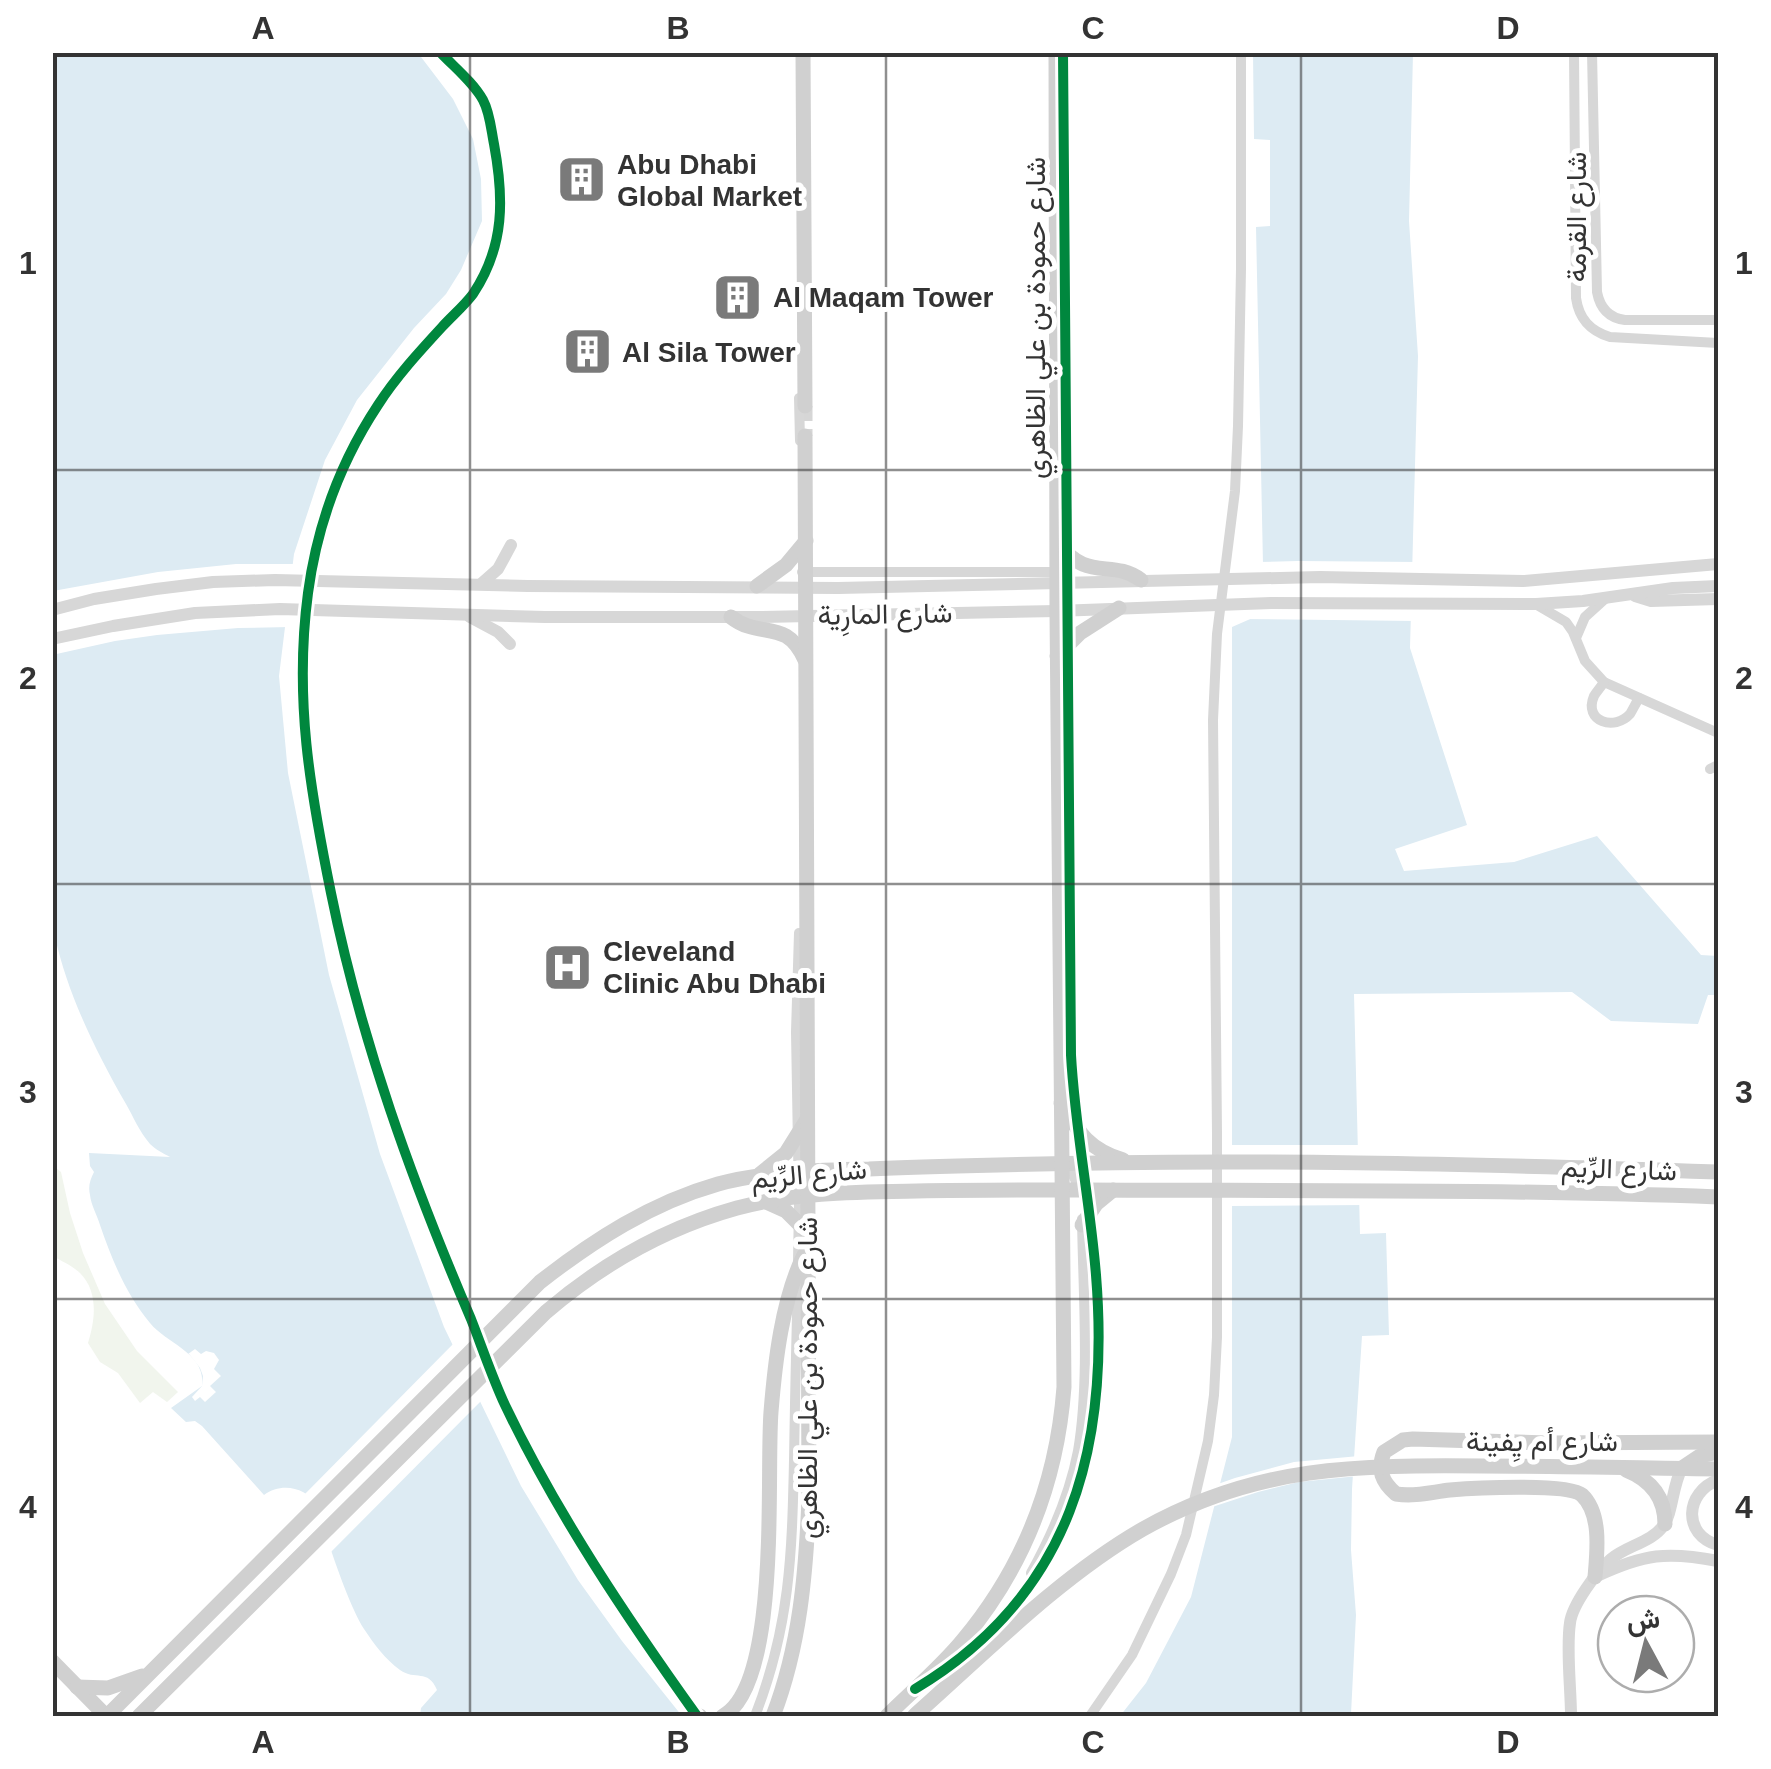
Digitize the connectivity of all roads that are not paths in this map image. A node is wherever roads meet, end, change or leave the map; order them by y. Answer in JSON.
{"nodes":[{"id":1,"x":440,"y":52,"type":"edge"},
{"id":2,"x":801,"y":52,"type":"edge"},
{"id":3,"x":1060,"y":52,"type":"edge"},
{"id":4,"x":1240,"y":52,"type":"edge"},
{"id":5,"x":1574,"y":52,"type":"edge"},
{"id":6,"x":1592,"y":52,"type":"edge"},
{"id":7,"x":1718,"y":320,"type":"edge"},
{"id":8,"x":1686,"y":322,"type":"junction"},
{"id":9,"x":1698,"y":342,"type":"junction"},
{"id":10,"x":1718,"y":342,"type":"edge"},
{"id":11,"x":805,"y":406,"type":"tunnel mouth"},
{"id":12,"x":805,"y":436,"type":"tunnel mouth"},
{"id":13,"x":806,"y":541,"type":"junction"},
{"id":14,"x":1058,"y":543,"type":"junction"},
{"id":15,"x":511,"y":544,"type":"dead end"},
{"id":16,"x":1718,"y":551,"type":"edge"},
{"id":17,"x":1718,"y":564,"type":"edge"},
{"id":18,"x":1698,"y":566,"type":"junction"},
{"id":19,"x":1062,"y":578,"type":"junction"},
{"id":20,"x":803,"y":580,"type":"junction"},
{"id":21,"x":1141,"y":580,"type":"junction"},
{"id":22,"x":481,"y":584,"type":"junction"},
{"id":23,"x":757,"y":586,"type":"junction"},
{"id":24,"x":1718,"y":586,"type":"edge"},
{"id":25,"x":1633,"y":594,"type":"junction"},
{"id":26,"x":1606,"y":598,"type":"junction"},
{"id":27,"x":1718,"y":599,"type":"edge"},
{"id":28,"x":1536,"y":604,"type":"junction"},
{"id":29,"x":1120,"y":608,"type":"junction"},
{"id":30,"x":52,"y":610,"type":"edge"},
{"id":31,"x":1057,"y":611,"type":"junction"},
{"id":32,"x":464,"y":614,"type":"junction"},
{"id":33,"x":807,"y":616,"type":"junction"},
{"id":34,"x":731,"y":617,"type":"junction"},
{"id":35,"x":52,"y":639,"type":"edge"},
{"id":36,"x":1576,"y":639,"type":"junction"},
{"id":37,"x":510,"y":644,"type":"dead end"},
{"id":38,"x":1057,"y":656,"type":"junction"},
{"id":39,"x":806,"y":667,"type":"junction"},
{"id":40,"x":1604,"y":682,"type":"junction"},
{"id":41,"x":1638,"y":698,"type":"junction"},
{"id":42,"x":1705,"y":725,"type":"junction"},
{"id":43,"x":1718,"y":725,"type":"edge"},
{"id":44,"x":1718,"y":733,"type":"edge"},
{"id":45,"x":1061,"y":1104,"type":"junction"},
{"id":46,"x":807,"y":1117,"type":"junction"},
{"id":47,"x":1061,"y":1163,"type":"junction"},
{"id":48,"x":1136,"y":1164,"type":"junction"},
{"id":49,"x":807,"y":1171,"type":"junction"},
{"id":50,"x":1718,"y":1172,"type":"edge"},
{"id":51,"x":756,"y":1176,"type":"junction"},
{"id":52,"x":1062,"y":1189,"type":"junction"},
{"id":53,"x":1081,"y":1190,"type":"junction"},
{"id":54,"x":1113,"y":1190,"type":"junction"},
{"id":55,"x":1718,"y":1197,"type":"edge"},
{"id":56,"x":803,"y":1200,"type":"junction"},
{"id":57,"x":766,"y":1202,"type":"junction"},
{"id":58,"x":1082,"y":1225,"type":"junction"},
{"id":59,"x":808,"y":1240,"type":"junction"},
{"id":60,"x":1086,"y":1428,"type":"junction"},
{"id":61,"x":1718,"y":1442,"type":"edge"},
{"id":62,"x":1718,"y":1452,"type":"edge"},
{"id":63,"x":1618,"y":1467,"type":"junction"},
{"id":64,"x":1682,"y":1468,"type":"junction"},
{"id":65,"x":1718,"y":1469,"type":"edge"},
{"id":66,"x":1718,"y":1480,"type":"edge"},
{"id":67,"x":1665,"y":1524,"type":"junction"},
{"id":68,"x":1718,"y":1544,"type":"edge"},
{"id":69,"x":1718,"y":1561,"type":"edge"},
{"id":70,"x":1595,"y":1577,"type":"junction"},
{"id":71,"x":52,"y":1661,"type":"edge"},
{"id":72,"x":154,"y":1670,"type":"junction"},
{"id":73,"x":77,"y":1687,"type":"junction"},
{"id":74,"x":915,"y":1689,"type":"junction"},
{"id":75,"x":107,"y":1716,"type":"edge"},
{"id":76,"x":139,"y":1716,"type":"edge"},
{"id":77,"x":698,"y":1716,"type":"edge"},
{"id":78,"x":724,"y":1716,"type":"edge"},
{"id":79,"x":755,"y":1716,"type":"edge"},
{"id":80,"x":773,"y":1716,"type":"edge"},
{"id":81,"x":887,"y":1716,"type":"edge"},
{"id":82,"x":910,"y":1716,"type":"edge"},
{"id":83,"x":1090,"y":1716,"type":"edge"},
{"id":84,"x":1571,"y":1716,"type":"edge"}],
"edges":[{"from":1,"to":77,"type":"street"},
{"from":2,"to":11,"type":"main road"},
{"from":2,"to":20,"type":"street"},
{"from":3,"to":14,"type":"main road","name":"شارع حمودة بن علي الظاهري"},
{"from":3,"to":19,"type":"street"},
{"from":4,"to":83,"type":"street"},
{"from":5,"to":9,"type":"street","name":"شارع القرمة"},
{"from":6,"to":8,"type":"street","name":"شارع القرمة"},
{"from":7,"to":8,"type":"street","name":"شارع القرمة"},
{"from":8,"to":9,"type":"street"},
{"from":9,"to":10,"type":"street","name":"شارع القرمة"},
{"from":12,"to":13,"type":"main road","name":"شارع حمودة بن علي الظاهري"},
{"from":13,"to":20,"type":"main road","name":"شارع حمودة بن علي الظاهري"},
{"from":13,"to":23,"type":"main road"},
{"from":14,"to":19,"type":"main road","name":"شارع حمودة بن علي الظاهري"},
{"from":14,"to":21,"type":"main road"},
{"from":15,"to":22,"type":"street"},
{"from":16,"to":18,"type":"street"},
{"from":17,"to":18,"type":"street","name":"شارع المارِية"},
{"from":18,"to":21,"type":"street","name":"شارع المارِية"},
{"from":19,"to":20,"type":"street","name":"شارع المارِية"},
{"from":19,"to":21,"type":"street","name":"شارع المارِية"},
{"from":19,"to":31,"type":"main road","name":"شارع حمودة بن علي الظاهري"},
{"from":19,"to":60,"type":"street"},
{"from":20,"to":23,"type":"street","name":"شارع المارِية"},
{"from":20,"to":33,"type":"main road","name":"شارع حمودة بن علي الظاهري"},
{"from":20,"to":56,"type":"street"},
{"from":22,"to":23,"type":"street","name":"شارع المارِية"},
{"from":22,"to":30,"type":"street","name":"شارع المارِية"},
{"from":24,"to":25,"type":"street","name":"شارع المارِية"},
{"from":25,"to":26,"type":"street","name":"شارع المارِية"},
{"from":25,"to":27,"type":"street"},
{"from":26,"to":28,"type":"street","name":"شارع المارِية"},
{"from":26,"to":36,"type":"street"},
{"from":28,"to":29,"type":"street","name":"شارع المارِية"},
{"from":28,"to":36,"type":"street"},
{"from":29,"to":31,"type":"street","name":"شارع المارِية"},
{"from":29,"to":38,"type":"main road"},
{"from":31,"to":33,"type":"street","name":"شارع المارِية"},
{"from":31,"to":38,"type":"main road","name":"شارع حمودة بن علي الظاهري"},
{"from":32,"to":34,"type":"street","name":"شارع المارِية"},
{"from":32,"to":35,"type":"street","name":"شارع المارِية"},
{"from":32,"to":37,"type":"street"},
{"from":33,"to":34,"type":"street","name":"شارع المارِية"},
{"from":33,"to":39,"type":"main road","name":"شارع حمودة بن علي الظاهري"},
{"from":34,"to":39,"type":"main road"},
{"from":36,"to":40,"type":"street"},
{"from":38,"to":45,"type":"main road","name":"شارع حمودة بن علي الظاهري"},
{"from":39,"to":46,"type":"main road","name":"شارع حمودة بن علي الظاهري"},
{"from":40,"to":41,"type":"street"},
{"from":40,"to":41,"type":"street"},
{"from":41,"to":42,"type":"street"},
{"from":42,"to":43,"type":"street"},
{"from":42,"to":44,"type":"street"},
{"from":45,"to":47,"type":"main road","name":"شارع حمودة بن علي الظاهري"},
{"from":45,"to":48,"type":"main road"},
{"from":46,"to":49,"type":"main road","name":"شارع حمودة بن علي الظاهري"},
{"from":46,"to":51,"type":"main road"},
{"from":47,"to":48,"type":"main road","name":"شارع الرِّيم"},
{"from":47,"to":49,"type":"main road","name":"شارع الرِّيم"},
{"from":47,"to":52,"type":"main road","name":"شارع حمودة بن علي الظاهري"},
{"from":47,"to":53,"type":"street"},
{"from":48,"to":50,"type":"main road","name":"شارع الرِّيم"},
{"from":49,"to":51,"type":"main road","name":"شارع الرِّيم"},
{"from":49,"to":56,"type":"main road","name":"شارع حمودة بن علي الظاهري"},
{"from":51,"to":72,"type":"main road","name":"شارع الرِّيم"},
{"from":52,"to":53,"type":"main road","name":"شارع الرِّيم"},
{"from":52,"to":56,"type":"main road","name":"شارع الرِّيم"},
{"from":52,"to":74,"type":"main road","name":"شارع حمودة بن علي الظاهري"},
{"from":53,"to":54,"type":"main road","name":"شارع الرِّيم"},
{"from":53,"to":58,"type":"street"},
{"from":54,"to":55,"type":"main road","name":"شارع الرِّيم"},
{"from":54,"to":58,"type":"main road"},
{"from":56,"to":57,"type":"main road","name":"شارع الرِّيم"},
{"from":56,"to":59,"type":"main road","name":"شارع حمودة بن علي الظاهري"},
{"from":56,"to":79,"type":"street","name":"شارع حمودة بن علي الظاهري"},
{"from":57,"to":59,"type":"main road"},
{"from":57,"to":76,"type":"main road","name":"شارع الرِّيم"},
{"from":58,"to":60,"type":"street"},
{"from":59,"to":78,"type":"main road"},
{"from":59,"to":80,"type":"main road","name":"شارع حمودة بن علي الظاهري"},
{"from":60,"to":74,"type":"street"},
{"from":60,"to":82,"type":"street"},
{"from":61,"to":70,"type":"main road","name":"شارع أم يِفينة"},
{"from":62,"to":64,"type":"main road"},
{"from":63,"to":64,"type":"main road","name":"شارع أم يِفينة"},
{"from":63,"to":67,"type":"main road"},
{"from":63,"to":82,"type":"main road","name":"شارع أم يِفينة"},
{"from":64,"to":65,"type":"main road","name":"شارع أم يِفينة"},
{"from":64,"to":67,"type":"street"},
{"from":66,"to":68,"type":"street"},
{"from":67,"to":70,"type":"street"},
{"from":69,"to":70,"type":"street"},
{"from":70,"to":84,"type":"street"},
{"from":71,"to":73,"type":"main road"},
{"from":72,"to":73,"type":"main road"},
{"from":72,"to":75,"type":"main road","name":"شارع الرِّيم"},
{"from":73,"to":75,"type":"main road"},
{"from":74,"to":81,"type":"main road","name":"شارع حمودة بن علي الظاهري"}]}
